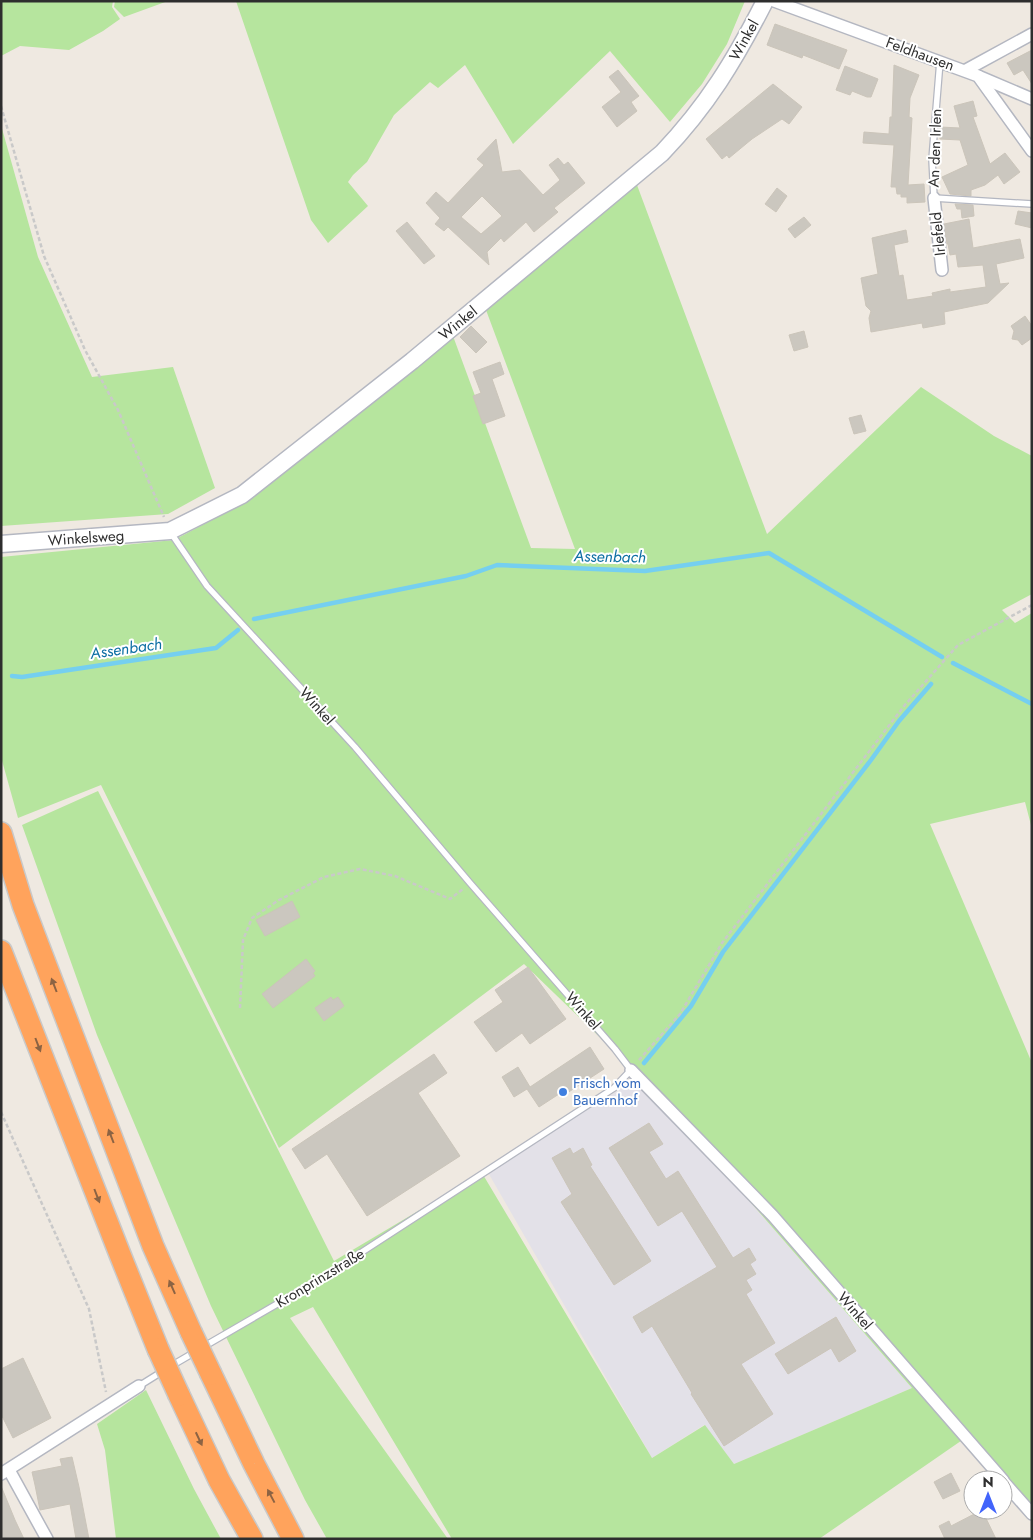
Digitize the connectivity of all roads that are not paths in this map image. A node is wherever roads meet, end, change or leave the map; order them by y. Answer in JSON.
{"nodes":[{"id":1,"x":765,"y":1,"type":"edge"},
{"id":2,"x":774,"y":1,"type":"edge"},
{"id":3,"x":1032,"y":34,"type":"edge"},
{"id":4,"x":940,"y":61,"type":"junction"},
{"id":5,"x":966,"y":70,"type":"junction"},
{"id":6,"x":978,"y":76,"type":"junction"},
{"id":7,"x":1032,"y":98,"type":"edge"},
{"id":8,"x":1032,"y":151,"type":"edge"},
{"id":9,"x":934,"y":198,"type":"junction"},
{"id":10,"x":1032,"y":204,"type":"edge"},
{"id":11,"x":942,"y":270,"type":"dead end"},
{"id":12,"x":170,"y":531,"type":"junction"},
{"id":13,"x":1,"y":544,"type":"edge"},
{"id":14,"x":1,"y":834,"type":"edge"},
{"id":15,"x":1,"y":950,"type":"edge"},
{"id":16,"x":631,"y":1070,"type":"junction"},
{"id":17,"x":139,"y":1386,"type":"joint"},
{"id":18,"x":994,"y":1470,"type":"edge"},
{"id":19,"x":5,"y":1472,"type":"edge"},
{"id":20,"x":1013,"y":1492,"type":"edge"},
{"id":21,"x":1032,"y":1514,"type":"edge"},
{"id":22,"x":47,"y":1539,"type":"edge"},
{"id":23,"x":252,"y":1539,"type":"edge"},
{"id":24,"x":294,"y":1539,"type":"edge"}],
"edges":[{"from":1,"to":12,"type":"street","name":"Winkel"},
{"from":2,"to":4,"type":"street","name":"Feldhausen"},
{"from":3,"to":5,"type":"street"},
{"from":4,"to":5,"type":"street","name":"Feldhausen"},
{"from":4,"to":9,"type":"lane","name":"An den Irlen"},
{"from":5,"to":6,"type":"street","name":"Feldhausen"},
{"from":6,"to":7,"type":"street"},
{"from":6,"to":8,"type":"street","name":"Feldhausen"},
{"from":9,"to":10,"type":"lane","name":"An den Irlen"},
{"from":9,"to":11,"type":"street","name":"Irlefeld"},
{"from":12,"to":13,"type":"street","name":"Winkelsweg"},
{"from":12,"to":16,"type":"lane","name":"Winkel"},
{"from":24,"to":14,"type":"highway","one_way":true,"bridge":true},
{"from":15,"to":23,"type":"highway","one_way":true,"bridge":true},
{"from":16,"to":17,"type":"lane","name":"Kronprinzstraße"},
{"from":16,"to":18,"type":"street","name":"Winkel"},
{"from":17,"to":19,"type":"street","name":"Kronprinzstraße"},
{"from":19,"to":22,"type":"street"},
{"from":20,"to":21,"type":"street","name":"Winkel"}]}
